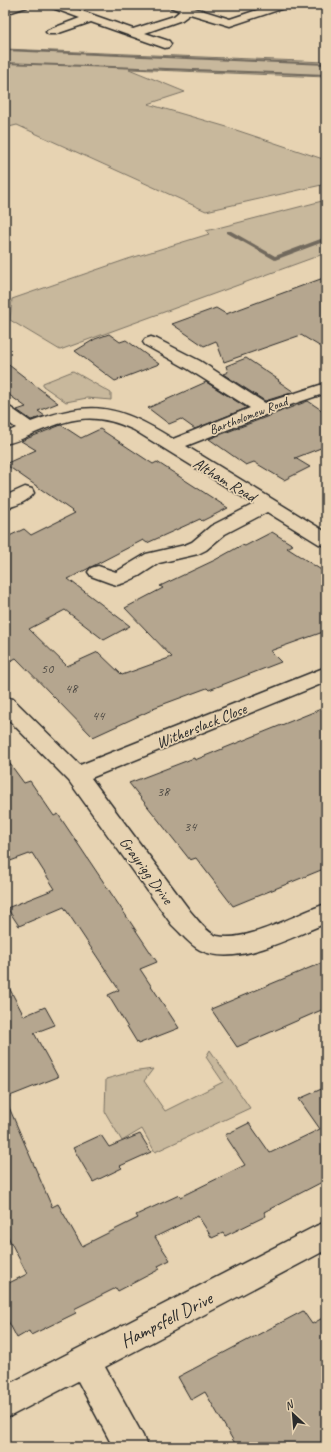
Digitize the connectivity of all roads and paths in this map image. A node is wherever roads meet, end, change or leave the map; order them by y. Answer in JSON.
{"nodes":[{"id":1,"x":23,"y":5,"type":"edge"},
{"id":2,"x":54,"y":5,"type":"edge"},
{"id":3,"x":174,"y":5,"type":"edge"},
{"id":4,"x":278,"y":7,"type":"edge"},
{"id":5,"x":188,"y":10,"type":"junction"},
{"id":6,"x":5,"y":11,"type":"edge"},
{"id":7,"x":91,"y":18,"type":"junction"},
{"id":8,"x":52,"y":32,"type":"dead end"},
{"id":9,"x":132,"y":33,"type":"junction"},
{"id":10,"x":164,"y":44,"type":"dead end"},
{"id":11,"x":151,"y":342,"type":"dead end"},
{"id":12,"x":188,"y":346,"type":"dead end"},
{"id":13,"x":171,"y":354,"type":"junction"},
{"id":14,"x":326,"y":388,"type":"edge"},
{"id":15,"x":263,"y":409,"type":"junction"},
{"id":16,"x":5,"y":412,"type":"edge"},
{"id":17,"x":29,"y":429,"type":"junction"},
{"id":18,"x":5,"y":439,"type":"edge"},
{"id":19,"x":171,"y":446,"type":"junction"},
{"id":20,"x":25,"y":493,"type":"dead end"},
{"id":21,"x":267,"y":504,"type":"junction"},
{"id":22,"x":11,"y":506,"type":"edge"},
{"id":23,"x":326,"y":540,"type":"edge"},
{"id":24,"x":98,"y":572,"type":"dead end"},
{"id":25,"x":326,"y":674,"type":"edge"},
{"id":26,"x":9,"y":713,"type":"edge"},
{"id":27,"x":77,"y":775,"type":"junction"},
{"id":28,"x":326,"y":913,"type":"edge"},
{"id":29,"x":326,"y":1236,"type":"edge"},
{"id":30,"x":84,"y":1361,"type":"junction"},
{"id":31,"x":5,"y":1403,"type":"edge"},
{"id":32,"x":131,"y":1447,"type":"edge"}],
"edges":[{"from":1,"to":6,"type":"street"},
{"from":2,"to":7,"type":"street"},
{"from":3,"to":5,"type":"street"},
{"from":4,"to":5,"type":"street"},
{"from":5,"to":9,"type":"street"},
{"from":7,"to":8,"type":"street"},
{"from":7,"to":9,"type":"street"},
{"from":9,"to":10,"type":"street"},
{"from":11,"to":13,"type":"street"},
{"from":12,"to":13,"type":"street"},
{"from":13,"to":15,"type":"street"},
{"from":14,"to":15,"type":"street","name":"Bartholomew Road"},
{"from":15,"to":19,"type":"street","name":"Bartholomew Road"},
{"from":16,"to":17,"type":"street"},
{"from":17,"to":18,"type":"street"},
{"from":17,"to":19,"type":"street","name":"Altham Road"},
{"from":19,"to":21,"type":"street","name":"Altham Road"},
{"from":20,"to":22,"type":"street"},
{"from":21,"to":23,"type":"street","name":"Altham Road"},
{"from":21,"to":24,"type":"street"},
{"from":25,"to":27,"type":"street","name":"Witherslack Close"},
{"from":26,"to":27,"type":"street","name":"Grayrigg Drive"},
{"from":27,"to":28,"type":"street","name":"Grayrigg Drive"},
{"from":29,"to":30,"type":"street","name":"Hampsfell Drive"},
{"from":30,"to":31,"type":"street","name":"Hampsfell Drive"},
{"from":30,"to":32,"type":"street"}]}
